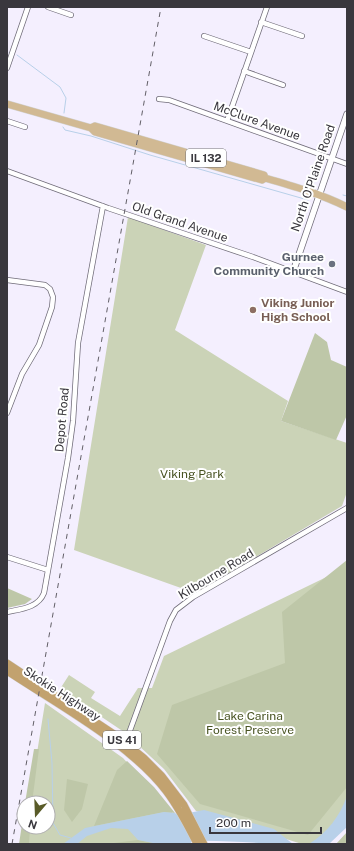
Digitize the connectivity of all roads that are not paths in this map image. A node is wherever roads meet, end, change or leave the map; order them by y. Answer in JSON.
{"nodes":[{"id":1,"x":28,"y":7,"type":"edge"},
{"id":2,"x":48,"y":7,"type":"edge"},
{"id":3,"x":267,"y":7,"type":"edge"},
{"id":4,"x":71,"y":15,"type":"dead end"},
{"id":5,"x":262,"y":22,"type":"junction"},
{"id":6,"x":204,"y":36,"type":"dead end"},
{"id":7,"x":302,"y":36,"type":"dead end"},
{"id":8,"x":251,"y":52,"type":"junction"},
{"id":9,"x":7,"y":68,"type":"edge"},
{"id":10,"x":244,"y":72,"type":"junction"},
{"id":11,"x":283,"y":85,"type":"dead end"},
{"id":12,"x":159,"y":100,"type":"dead end"},
{"id":13,"x":7,"y":104,"type":"edge"},
{"id":14,"x":347,"y":114,"type":"edge"},
{"id":15,"x":7,"y":121,"type":"edge"},
{"id":16,"x":227,"y":121,"type":"junction"},
{"id":17,"x":25,"y":127,"type":"dead end"},
{"id":18,"x":332,"y":158,"type":"junction"},
{"id":19,"x":347,"y":164,"type":"edge"},
{"id":20,"x":7,"y":171,"type":"edge"},
{"id":21,"x":319,"y":195,"type":"junction"},
{"id":22,"x":103,"y":206,"type":"junction"},
{"id":23,"x":347,"y":207,"type":"edge"},
{"id":24,"x":293,"y":272,"type":"junction"},
{"id":25,"x":7,"y":280,"type":"edge"},
{"id":26,"x":347,"y":292,"type":"edge"},
{"id":27,"x":7,"y":413,"type":"edge"},
{"id":28,"x":347,"y":508,"type":"edge"},
{"id":29,"x":7,"y":557,"type":"edge"},
{"id":30,"x":48,"y":570,"type":"junction"},
{"id":31,"x":7,"y":612,"type":"edge"},
{"id":32,"x":7,"y":663,"type":"edge"},
{"id":33,"x":7,"y":671,"type":"edge"},
{"id":34,"x":124,"y":745,"type":"junction"},
{"id":35,"x":181,"y":806,"type":"junction"},
{"id":36,"x":197,"y":844,"type":"edge"},
{"id":37,"x":204,"y":844,"type":"edge"}],
"edges":[{"from":1,"to":9,"type":"street"},
{"from":2,"to":4,"type":"street"},
{"from":3,"to":5,"type":"street"},
{"from":5,"to":7,"type":"street"},
{"from":5,"to":8,"type":"street"},
{"from":6,"to":8,"type":"street"},
{"from":8,"to":10,"type":"street"},
{"from":10,"to":11,"type":"street"},
{"from":10,"to":16,"type":"street"},
{"from":12,"to":16,"type":"street","name":"McClure Avenue"},
{"from":13,"to":21,"type":"main road","number":"IL 132"},
{"from":14,"to":18,"type":"street","name":"North O'Plaine Road"},
{"from":15,"to":17,"type":"street"},
{"from":16,"to":18,"type":"street","name":"McClure Avenue"},
{"from":18,"to":19,"type":"street","name":"McClure Avenue"},
{"from":18,"to":21,"type":"street","name":"North O'Plaine Road"},
{"from":20,"to":22,"type":"street","name":"Old Grand Avenue"},
{"from":21,"to":23,"type":"main road","number":"IL 132"},
{"from":21,"to":24,"type":"street","name":"North O'Plaine Road"},
{"from":22,"to":24,"type":"street","name":"Old Grand Avenue"},
{"from":22,"to":30,"type":"street","name":"Depot Road"},
{"from":24,"to":26,"type":"street","name":"Old Grand Avenue"},
{"from":25,"to":27,"type":"street"},
{"from":28,"to":34,"type":"street","name":"Kilbourne Road"},
{"from":29,"to":30,"type":"street"},
{"from":30,"to":31,"type":"street","name":"Depot Road"},
{"from":32,"to":34,"type":"highway","name":"Skokie Highway","number":"US 41"},
{"from":33,"to":34,"type":"highway","name":"Skokie Highway","number":"US 41"},
{"from":34,"to":35,"type":"highway","name":"Skokie Highway","number":"US 41"},
{"from":35,"to":36,"type":"highway","name":"Skokie Highway","number":"US 41"},
{"from":35,"to":37,"type":"highway","number":"US 41"}]}
